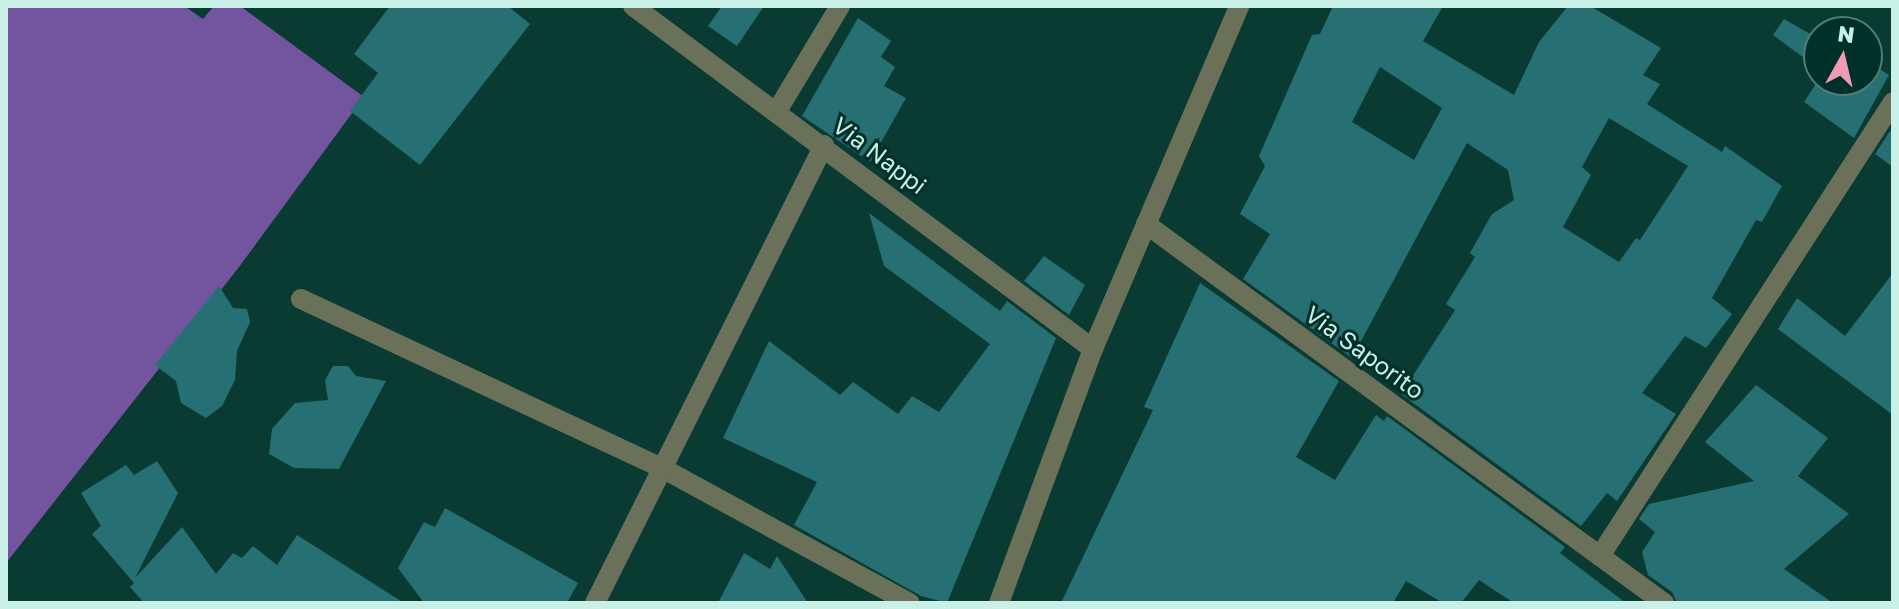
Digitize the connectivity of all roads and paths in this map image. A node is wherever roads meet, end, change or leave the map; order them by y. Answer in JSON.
{"nodes":[{"id":1,"x":633,"y":6,"type":"edge"},
{"id":2,"x":840,"y":6,"type":"edge"},
{"id":3,"x":1239,"y":6,"type":"edge"},
{"id":4,"x":1893,"y":102,"type":"edge"},
{"id":5,"x":777,"y":111,"type":"junction"},
{"id":6,"x":824,"y":145,"type":"junction"},
{"id":7,"x":1146,"y":224,"type":"junction"},
{"id":8,"x":301,"y":299,"type":"dead end"},
{"id":9,"x":1093,"y":349,"type":"junction"},
{"id":10,"x":662,"y":468,"type":"junction"},
{"id":11,"x":1600,"y":556,"type":"junction"},
{"id":12,"x":595,"y":603,"type":"edge"},
{"id":13,"x":910,"y":603,"type":"edge"},
{"id":14,"x":999,"y":603,"type":"edge"},
{"id":15,"x":1664,"y":603,"type":"edge"}],
"edges":[{"from":1,"to":5,"type":"street","name":"Via Nappi"},
{"from":2,"to":5,"type":"street"},
{"from":3,"to":7,"type":"street"},
{"from":4,"to":11,"type":"street"},
{"from":5,"to":6,"type":"street","name":"Via Nappi"},
{"from":6,"to":9,"type":"street","name":"Via Nappi"},
{"from":6,"to":10,"type":"street"},
{"from":7,"to":9,"type":"street"},
{"from":7,"to":11,"type":"street","name":"Via Saporito"},
{"from":8,"to":10,"type":"street"},
{"from":9,"to":14,"type":"street"},
{"from":10,"to":12,"type":"street"},
{"from":10,"to":13,"type":"street"},
{"from":11,"to":15,"type":"street","name":"Via Saporito"}]}
